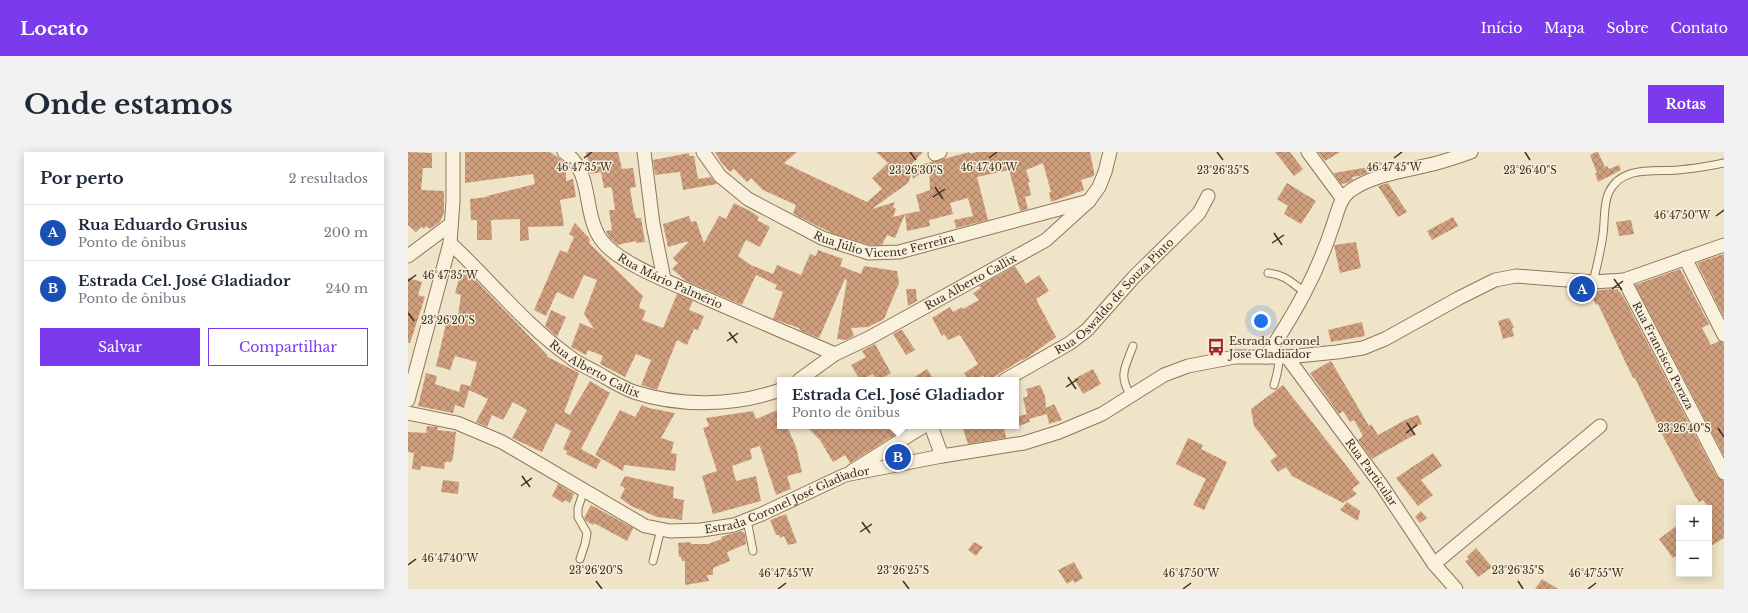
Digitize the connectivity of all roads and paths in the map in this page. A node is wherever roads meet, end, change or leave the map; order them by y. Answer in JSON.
{"nodes":[{"id":1,"x":453,"y":152,"type":"edge"},
{"id":2,"x":564,"y":152,"type":"edge"},
{"id":3,"x":644,"y":152,"type":"edge"},
{"id":4,"x":703,"y":152,"type":"edge"},
{"id":5,"x":1110,"y":152,"type":"edge"},
{"id":6,"x":1308,"y":152,"type":"edge"},
{"id":7,"x":1471,"y":152,"type":"edge"},
{"id":8,"x":1724,"y":164,"type":"edge"},
{"id":9,"x":1208,"y":196,"type":"dead end"},
{"id":10,"x":1342,"y":198,"type":"junction"},
{"id":11,"x":1089,"y":201,"type":"junction"},
{"id":12,"x":451,"y":224,"type":"junction"},
{"id":13,"x":450,"y":243,"type":"junction"},
{"id":14,"x":1724,"y":245,"type":"edge"},
{"id":15,"x":408,"y":256,"type":"edge"},
{"id":16,"x":1685,"y":258,"type":"junction"},
{"id":17,"x":1268,"y":273,"type":"dead end"},
{"id":18,"x":664,"y":279,"type":"junction"},
{"id":19,"x":1624,"y":280,"type":"junction"},
{"id":20,"x":1593,"y":282,"type":"junction"},
{"id":21,"x":1306,"y":293,"type":"junction"},
{"id":22,"x":1724,"y":335,"type":"edge"},
{"id":23,"x":1133,"y":346,"type":"dead end"},
{"id":24,"x":835,"y":354,"type":"junction"},
{"id":25,"x":1266,"y":357,"type":"junction"},
{"id":26,"x":1283,"y":357,"type":"junction"},
{"id":27,"x":803,"y":377,"type":"edge"},
{"id":28,"x":1010,"y":377,"type":"edge"},
{"id":29,"x":1274,"y":385,"type":"dead end"},
{"id":30,"x":777,"y":391,"type":"edge"},
{"id":31,"x":1131,"y":396,"type":"junction"},
{"id":32,"x":408,"y":400,"type":"edge"},
{"id":33,"x":408,"y":413,"type":"edge"},
{"id":34,"x":1600,"y":426,"type":"dead end"},
{"id":35,"x":919,"y":429,"type":"edge"},
{"id":36,"x":932,"y":429,"type":"edge"},
{"id":37,"x":942,"y":456,"type":"junction"},
{"id":38,"x":1724,"y":473,"type":"edge"},
{"id":39,"x":845,"y":475,"type":"junction"},
{"id":40,"x":584,"y":490,"type":"junction"},
{"id":41,"x":746,"y":520,"type":"junction"},
{"id":42,"x":661,"y":529,"type":"junction"},
{"id":43,"x":753,"y":551,"type":"dead end"},
{"id":44,"x":580,"y":559,"type":"dead end"},
{"id":45,"x":652,"y":561,"type":"dead end"},
{"id":46,"x":1434,"y":564,"type":"junction"},
{"id":47,"x":1456,"y":589,"type":"edge"}],
"edges":[{"from":1,"to":12,"type":"street"},
{"from":2,"to":18,"type":"street","name":"Rua Mário Palmério"},
{"from":3,"to":18,"type":"street"},
{"from":4,"to":11,"type":"street","name":"Rua Júlio Vicente Ferreira"},
{"from":5,"to":11,"type":"street","name":"Rua Alberto Callix"},
{"from":6,"to":10,"type":"street"},
{"from":7,"to":10,"type":"street"},
{"from":8,"to":20,"type":"lane"},
{"from":9,"to":28,"type":"street","name":"Rua Oswaldo de Souza Pinto"},
{"from":10,"to":21,"type":"street"},
{"from":11,"to":24,"type":"street","name":"Rua Alberto Callix"},
{"from":12,"to":13,"type":"street"},
{"from":12,"to":15,"type":"street"},
{"from":13,"to":30,"type":"street","name":"Rua Alberto Callix"},
{"from":13,"to":32,"type":"street"},
{"from":14,"to":16,"type":"street","name":"Estrada Coronel José Gladiador"},
{"from":16,"to":19,"type":"street","name":"Estrada Coronel José Gladiador"},
{"from":16,"to":22,"type":"street"},
{"from":17,"to":21,"type":"lane"},
{"from":18,"to":24,"type":"street","name":"Rua Mário Palmério"},
{"from":19,"to":20,"type":"street","name":"Estrada Coronel José Gladiador"},
{"from":19,"to":38,"type":"street","name":"Rua Francisco Peraza"},
{"from":20,"to":26,"type":"street","name":"Estrada Coronel José Gladiador"},
{"from":21,"to":25,"type":"street"},
{"from":23,"to":31,"type":"lane"},
{"from":24,"to":27,"type":"street","name":"Rua Alberto Callix"},
{"from":25,"to":26,"type":"street","name":"Estrada Coronel José Gladiador"},
{"from":25,"to":31,"type":"street","name":"Estrada Coronel José Gladiador"},
{"from":26,"to":29,"type":"lane"},
{"from":26,"to":46,"type":"street","name":"Rua Particular"},
{"from":31,"to":37,"type":"street","name":"Estrada Coronel José Gladiador"},
{"from":33,"to":40,"type":"street","name":"Estrada Coronel José Gladiador"},
{"from":34,"to":46,"type":"street"},
{"from":35,"to":39,"type":"street"},
{"from":36,"to":37,"type":"street"},
{"from":37,"to":39,"type":"street","name":"Estrada Coronel José Gladiador"},
{"from":39,"to":41,"type":"street","name":"Estrada Coronel José Gladiador"},
{"from":40,"to":42,"type":"street","name":"Estrada Coronel José Gladiador"},
{"from":40,"to":44,"type":"lane"},
{"from":41,"to":42,"type":"street","name":"Estrada Coronel José Gladiador"},
{"from":41,"to":43,"type":"lane"},
{"from":42,"to":45,"type":"lane"},
{"from":46,"to":47,"type":"street","name":"Rua Particular"}]}
